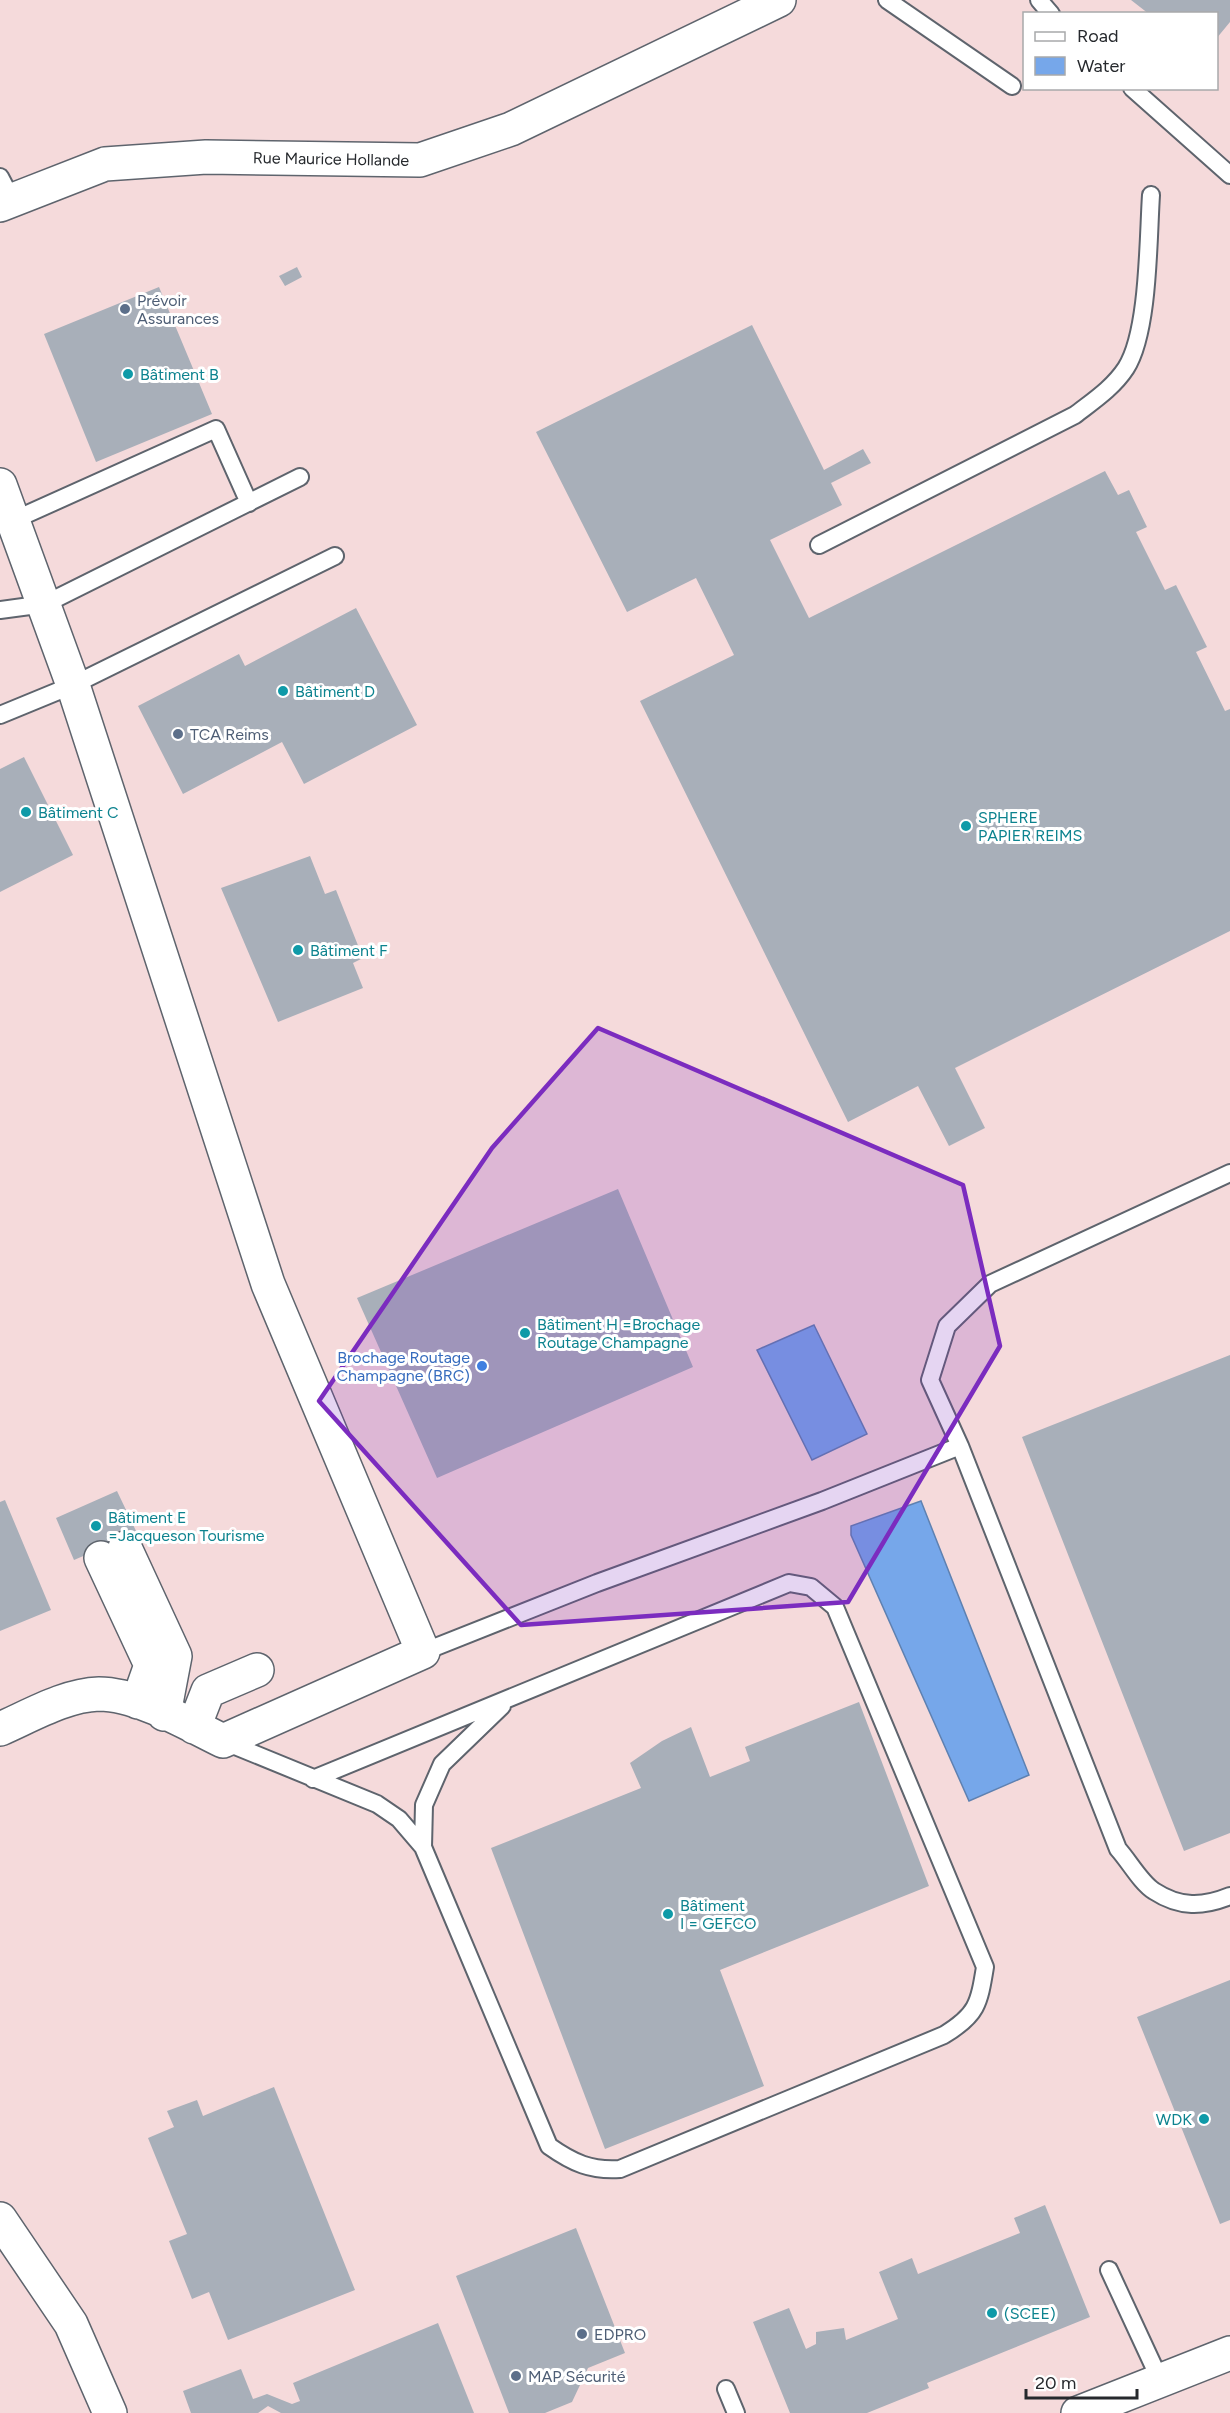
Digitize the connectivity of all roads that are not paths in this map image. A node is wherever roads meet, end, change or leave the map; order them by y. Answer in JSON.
{"nodes":[{"id":1,"x":779,"y":0,"type":"edge"},
{"id":2,"x":887,"y":0,"type":"edge"},
{"id":3,"x":1039,"y":0,"type":"edge"},
{"id":4,"x":1049,"y":12,"type":"edge"},
{"id":5,"x":1012,"y":86,"type":"dead end"},
{"id":6,"x":1134,"y":90,"type":"edge"},
{"id":7,"x":1230,"y":175,"type":"edge"},
{"id":8,"x":4,"y":194,"type":"edge"},
{"id":9,"x":1152,"y":195,"type":"dead end"},
{"id":10,"x":300,"y":477,"type":"dead end"},
{"id":11,"x":0,"y":485,"type":"edge"},
{"id":12,"x":249,"y":503,"type":"junction"},
{"id":13,"x":14,"y":519,"type":"junction"},
{"id":14,"x":819,"y":544,"type":"dead end"},
{"id":15,"x":336,"y":556,"type":"dead end"},
{"id":16,"x":45,"y":604,"type":"junction"},
{"id":17,"x":0,"y":610,"type":"edge"},
{"id":18,"x":73,"y":685,"type":"junction"},
{"id":19,"x":0,"y":715,"type":"edge"},
{"id":20,"x":1230,"y":1173,"type":"edge"},
{"id":21,"x":960,"y":1446,"type":"junction"},
{"id":22,"x":113,"y":1553,"type":"dead end"},
{"id":23,"x":423,"y":1652,"type":"junction"},
{"id":24,"x":257,"y":1670,"type":"dead end"},
{"id":25,"x":510,"y":1698,"type":"junction"},
{"id":26,"x":151,"y":1708,"type":"junction"},
{"id":27,"x":194,"y":1727,"type":"junction"},
{"id":28,"x":0,"y":1729,"type":"edge"},
{"id":29,"x":223,"y":1741,"type":"junction"},
{"id":30,"x":313,"y":1779,"type":"junction"},
{"id":31,"x":423,"y":1847,"type":"junction"},
{"id":32,"x":1230,"y":1896,"type":"edge"},
{"id":33,"x":5,"y":2235,"type":"edge"},
{"id":34,"x":1109,"y":2270,"type":"dead end"},
{"id":35,"x":1230,"y":2353,"type":"edge"},
{"id":36,"x":1160,"y":2380,"type":"junction"},
{"id":37,"x":726,"y":2389,"type":"dead end"},
{"id":38,"x":110,"y":2413,"type":"edge"},
{"id":39,"x":736,"y":2413,"type":"edge"},
{"id":40,"x":1078,"y":2413,"type":"edge"}],
"edges":[{"from":1,"to":8,"type":"street","name":"Rue Maurice Hollande"},
{"from":2,"to":5,"type":"lane"},
{"from":3,"to":4,"type":"lane"},
{"from":6,"to":7,"type":"lane"},
{"from":9,"to":14,"type":"lane"},
{"from":10,"to":12,"type":"lane"},
{"from":11,"to":13,"type":"street"},
{"from":12,"to":13,"type":"lane"},
{"from":12,"to":16,"type":"lane"},
{"from":13,"to":16,"type":"street"},
{"from":15,"to":18,"type":"lane"},
{"from":16,"to":17,"type":"lane"},
{"from":16,"to":18,"type":"street"},
{"from":18,"to":19,"type":"lane"},
{"from":18,"to":23,"type":"street"},
{"from":20,"to":21,"type":"lane"},
{"from":21,"to":23,"type":"lane"},
{"from":21,"to":32,"type":"lane"},
{"from":22,"to":26,"type":"street"},
{"from":23,"to":29,"type":"street"},
{"from":24,"to":27,"type":"street"},
{"from":25,"to":30,"type":"lane"},
{"from":25,"to":31,"type":"lane"},
{"from":25,"to":31,"type":"lane"},
{"from":26,"to":27,"type":"street"},
{"from":26,"to":28,"type":"street"},
{"from":27,"to":29,"type":"street"},
{"from":29,"to":30,"type":"lane"},
{"from":30,"to":31,"type":"lane"},
{"from":33,"to":38,"type":"street"},
{"from":34,"to":36,"type":"lane"},
{"from":35,"to":36,"type":"street"},
{"from":36,"to":40,"type":"street"},
{"from":37,"to":39,"type":"lane"}]}
